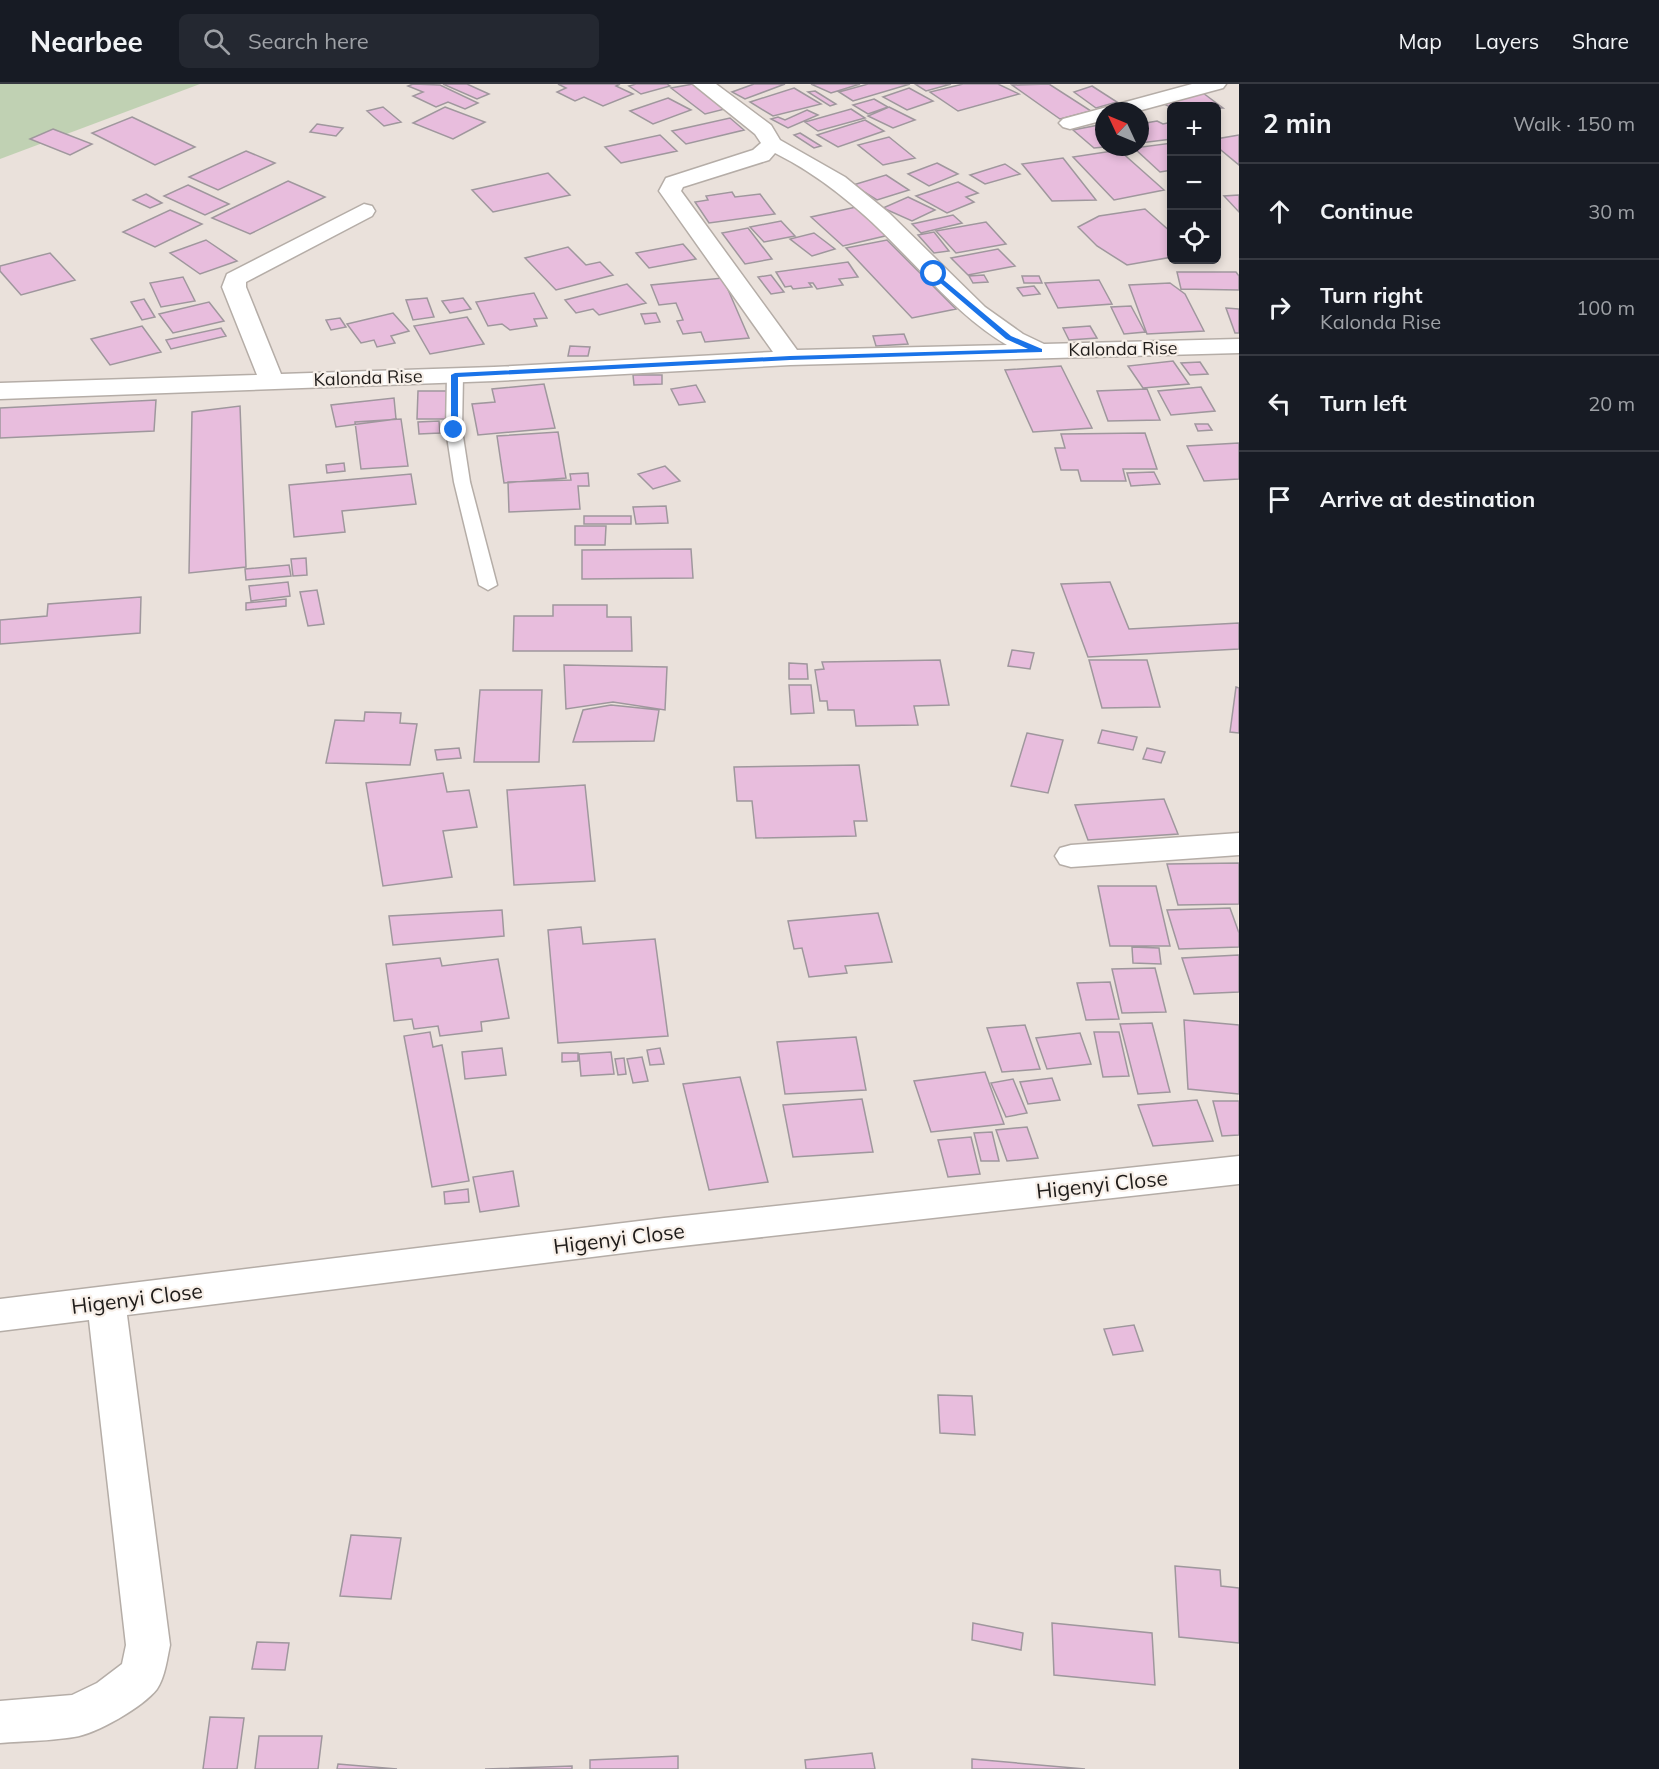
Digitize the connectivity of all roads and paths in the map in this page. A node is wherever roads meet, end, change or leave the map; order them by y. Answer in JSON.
{"nodes":[{"id":1,"x":703,"y":84,"type":"edge"},
{"id":2,"x":1216,"y":84,"type":"edge"},
{"id":3,"x":1148,"y":102,"type":"edge"},
{"id":4,"x":1095,"y":116,"type":"edge"},
{"id":5,"x":1070,"y":123,"type":"dead end"},
{"id":6,"x":771,"y":144,"type":"junction"},
{"id":7,"x":364,"y":211,"type":"dead end"},
{"id":8,"x":1239,"y":346,"type":"edge"},
{"id":9,"x":1039,"y":350,"type":"junction"},
{"id":10,"x":790,"y":358,"type":"junction"},
{"id":11,"x":455,"y":375,"type":"junction"},
{"id":12,"x":272,"y":382,"type":"junction"},
{"id":13,"x":0,"y":391,"type":"edge"},
{"id":14,"x":488,"y":585,"type":"dead end"},
{"id":15,"x":1239,"y":844,"type":"edge"},
{"id":16,"x":1071,"y":856,"type":"dead end"},
{"id":17,"x":1239,"y":1170,"type":"edge"},
{"id":18,"x":106,"y":1303,"type":"junction"},
{"id":19,"x":0,"y":1315,"type":"edge"},
{"id":20,"x":0,"y":1722,"type":"edge"}],
"edges":[{"from":1,"to":6,"type":"street"},
{"from":2,"to":3,"type":"street"},
{"from":4,"to":5,"type":"street"},
{"from":6,"to":9,"type":"street"},
{"from":6,"to":10,"type":"street"},
{"from":7,"to":12,"type":"street"},
{"from":8,"to":9,"type":"street","name":"Kalonda Rise"},
{"from":9,"to":10,"type":"street","name":"Kalonda Rise"},
{"from":10,"to":11,"type":"street","name":"Kalonda Rise"},
{"from":11,"to":12,"type":"street","name":"Kalonda Rise"},
{"from":11,"to":14,"type":"lane"},
{"from":12,"to":13,"type":"street","name":"Kalonda Rise"},
{"from":15,"to":16,"type":"street"},
{"from":17,"to":18,"type":"street","name":"Higenyi Close"},
{"from":18,"to":19,"type":"street","name":"Higenyi Close"},
{"from":18,"to":20,"type":"street"}]}
